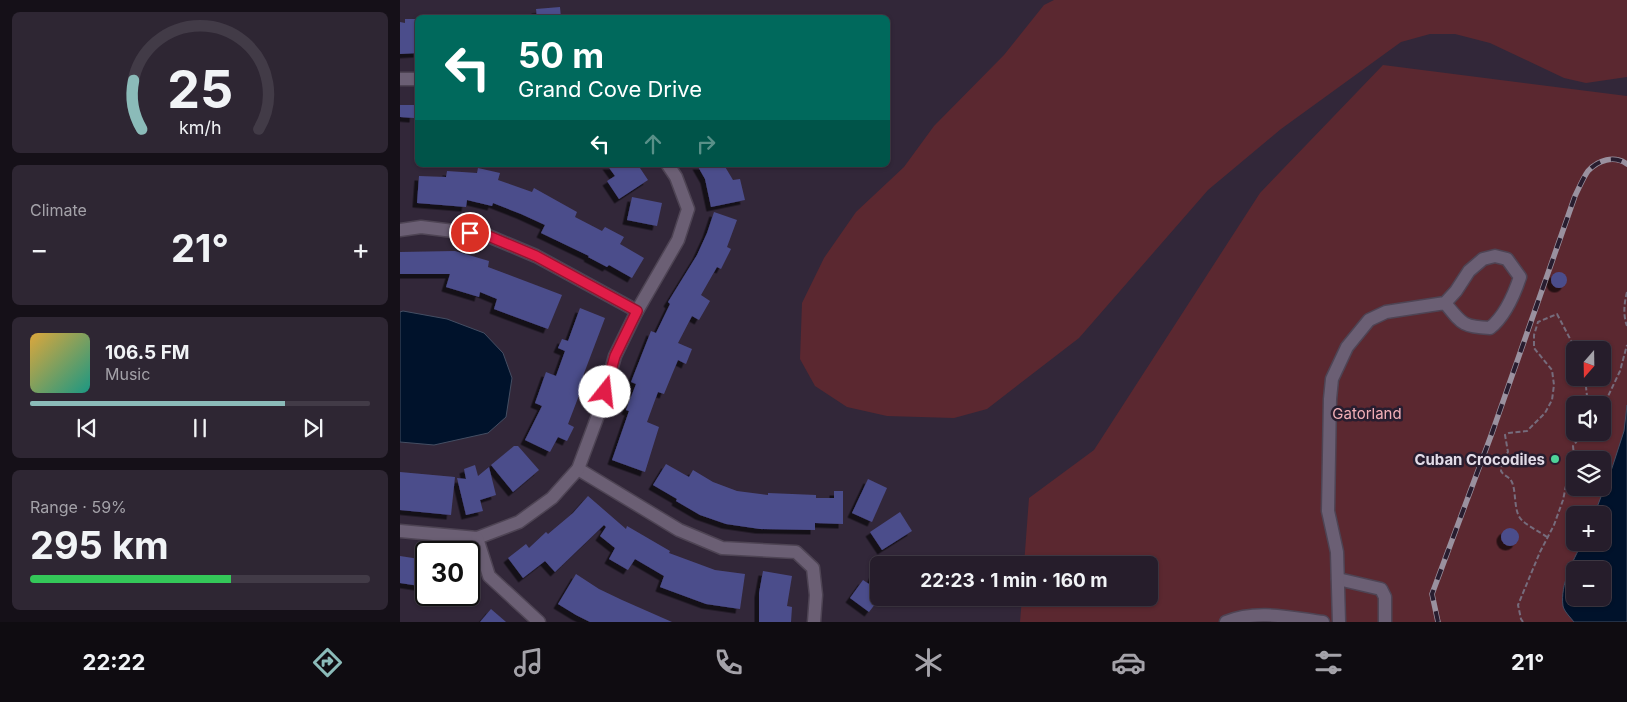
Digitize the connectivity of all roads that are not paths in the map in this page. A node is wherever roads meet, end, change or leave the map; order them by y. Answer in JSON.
{"nodes":[{"id":1,"x":400,"y":79,"type":"edge"},
{"id":2,"x":415,"y":79,"type":"edge"},
{"id":3,"x":669,"y":167,"type":"edge"},
{"id":4,"x":400,"y":230,"type":"edge"},
{"id":5,"x":1444,"y":303,"type":"junction"},
{"id":6,"x":637,"y":311,"type":"junction"},
{"id":7,"x":578,"y":469,"type":"junction"},
{"id":8,"x":400,"y":531,"type":"edge"},
{"id":9,"x":477,"y":538,"type":"junction"},
{"id":10,"x":1338,"y":579,"type":"junction"},
{"id":11,"x":539,"y":622,"type":"edge"},
{"id":12,"x":814,"y":622,"type":"edge"},
{"id":13,"x":1226,"y":622,"type":"edge"},
{"id":14,"x":1323,"y":622,"type":"edge"},
{"id":15,"x":1339,"y":622,"type":"edge"},
{"id":16,"x":1385,"y":622,"type":"edge"}],
"edges":[{"from":1,"to":2,"type":"street"},
{"from":3,"to":6,"type":"street"},
{"from":4,"to":6,"type":"street"},
{"from":5,"to":5,"type":"street"},
{"from":5,"to":10,"type":"street"},
{"from":6,"to":7,"type":"street"},
{"from":7,"to":9,"type":"street"},
{"from":7,"to":12,"type":"street"},
{"from":8,"to":9,"type":"street"},
{"from":9,"to":11,"type":"street"},
{"from":10,"to":15,"type":"street"},
{"from":10,"to":16,"type":"street"},
{"from":13,"to":14,"type":"street"}]}
